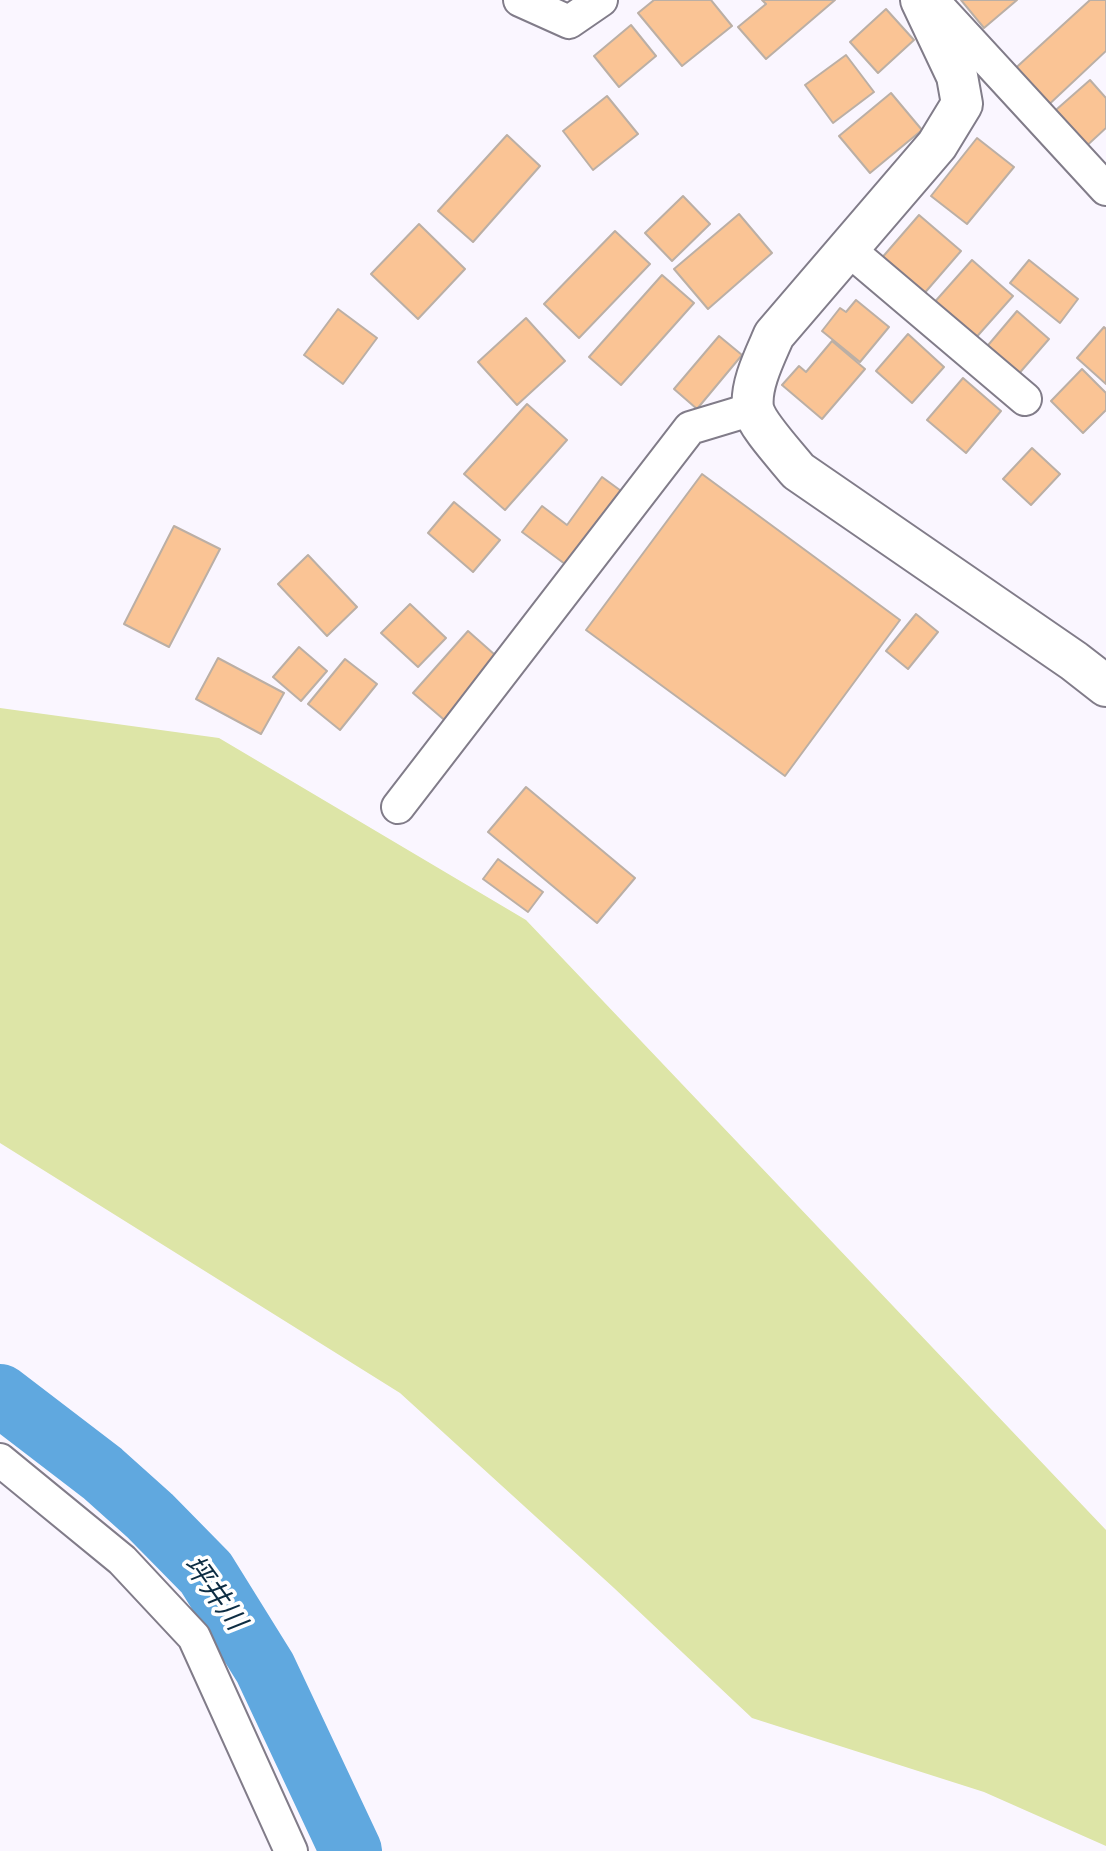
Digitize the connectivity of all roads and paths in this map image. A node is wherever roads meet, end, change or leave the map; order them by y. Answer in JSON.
{"nodes":[{"id":1,"x":520,"y":0,"type":"edge"},
{"id":2,"x":601,"y":0,"type":"edge"},
{"id":3,"x":921,"y":0,"type":"edge"},
{"id":4,"x":932,"y":0,"type":"edge"},
{"id":5,"x":1106,"y":189,"type":"edge"},
{"id":6,"x":848,"y":249,"type":"junction"},
{"id":7,"x":1025,"y":399,"type":"dead end"},
{"id":8,"x":753,"y":409,"type":"junction"},
{"id":9,"x":1106,"y":686,"type":"edge"},
{"id":10,"x":398,"y":807,"type":"dead end"},
{"id":11,"x":0,"y":1460,"type":"edge"},
{"id":12,"x":291,"y":1851,"type":"edge"}],
"edges":[{"from":1,"to":2,"type":"street"},
{"from":3,"to":6,"type":"street"},
{"from":4,"to":5,"type":"street"},
{"from":6,"to":7,"type":"street"},
{"from":6,"to":8,"type":"street"},
{"from":8,"to":9,"type":"street"},
{"from":8,"to":10,"type":"street"},
{"from":11,"to":12,"type":"street"}]}
